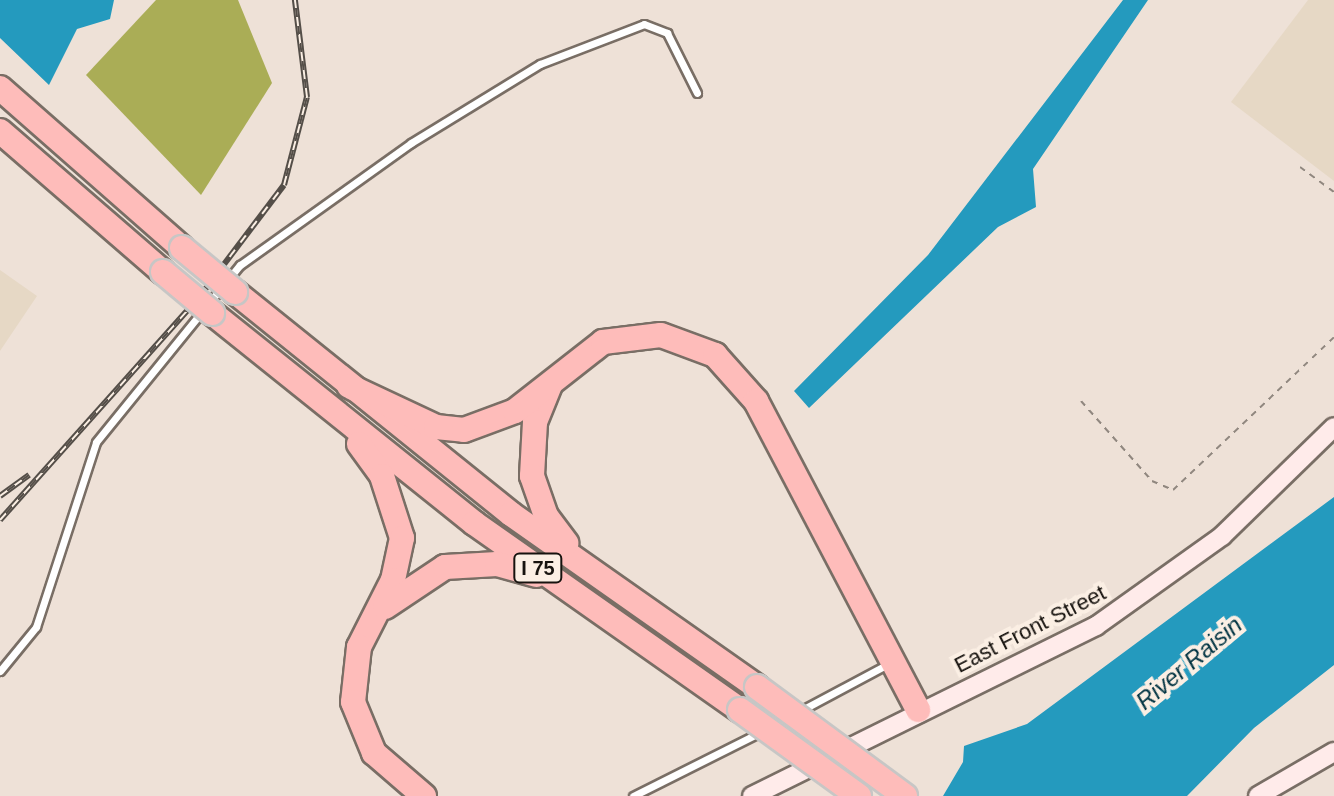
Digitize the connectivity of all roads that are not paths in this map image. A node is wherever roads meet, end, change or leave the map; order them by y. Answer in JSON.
{"nodes":[{"id":1,"x":0,"y":88,"type":"edge"},
{"id":2,"x":697,"y":93,"type":"dead end"},
{"id":3,"x":0,"y":131,"type":"edge"},
{"id":4,"x":558,"y":372,"type":"junction"},
{"id":5,"x":349,"y":386,"type":"junction"},
{"id":6,"x":341,"y":419,"type":"junction"},
{"id":7,"x":1334,"y":427,"type":"edge"},
{"id":8,"x":622,"y":592,"type":"junction"},
{"id":9,"x":593,"y":607,"type":"junction"},
{"id":10,"x":369,"y":623,"type":"junction"},
{"id":11,"x":893,"y":661,"type":"junction"},
{"id":12,"x":0,"y":671,"type":"edge"},
{"id":13,"x":918,"y":710,"type":"junction"},
{"id":14,"x":1334,"y":752,"type":"edge"},
{"id":15,"x":424,"y":796,"type":"edge"},
{"id":16,"x":633,"y":796,"type":"edge"},
{"id":17,"x":752,"y":796,"type":"edge"},
{"id":18,"x":859,"y":796,"type":"edge"},
{"id":19,"x":905,"y":796,"type":"edge"},
{"id":20,"x":1258,"y":796,"type":"edge"}],
"edges":[{"from":1,"to":5,"type":"highway","number":"I 75","bridge":true},
{"from":2,"to":12,"type":"lane"},
{"from":3,"to":6,"type":"highway","number":"I 75","bridge":true},
{"from":4,"to":5,"type":"highway"},
{"from":4,"to":8,"type":"highway"},
{"from":4,"to":11,"type":"highway"},
{"from":5,"to":8,"type":"highway","number":"I 75"},
{"from":6,"to":9,"type":"highway","number":"I 75"},
{"from":6,"to":10,"type":"highway"},
{"from":7,"to":13,"type":"street","name":"East Front Street"},
{"from":8,"to":19,"type":"highway","number":"I 75","bridge":true},
{"from":9,"to":10,"type":"highway"},
{"from":9,"to":18,"type":"highway","number":"I 75","bridge":true},
{"from":10,"to":15,"type":"highway"},
{"from":11,"to":13,"type":"highway"},
{"from":11,"to":16,"type":"lane"},
{"from":13,"to":17,"type":"street","name":"East Front Street"},
{"from":14,"to":20,"type":"street"}]}
